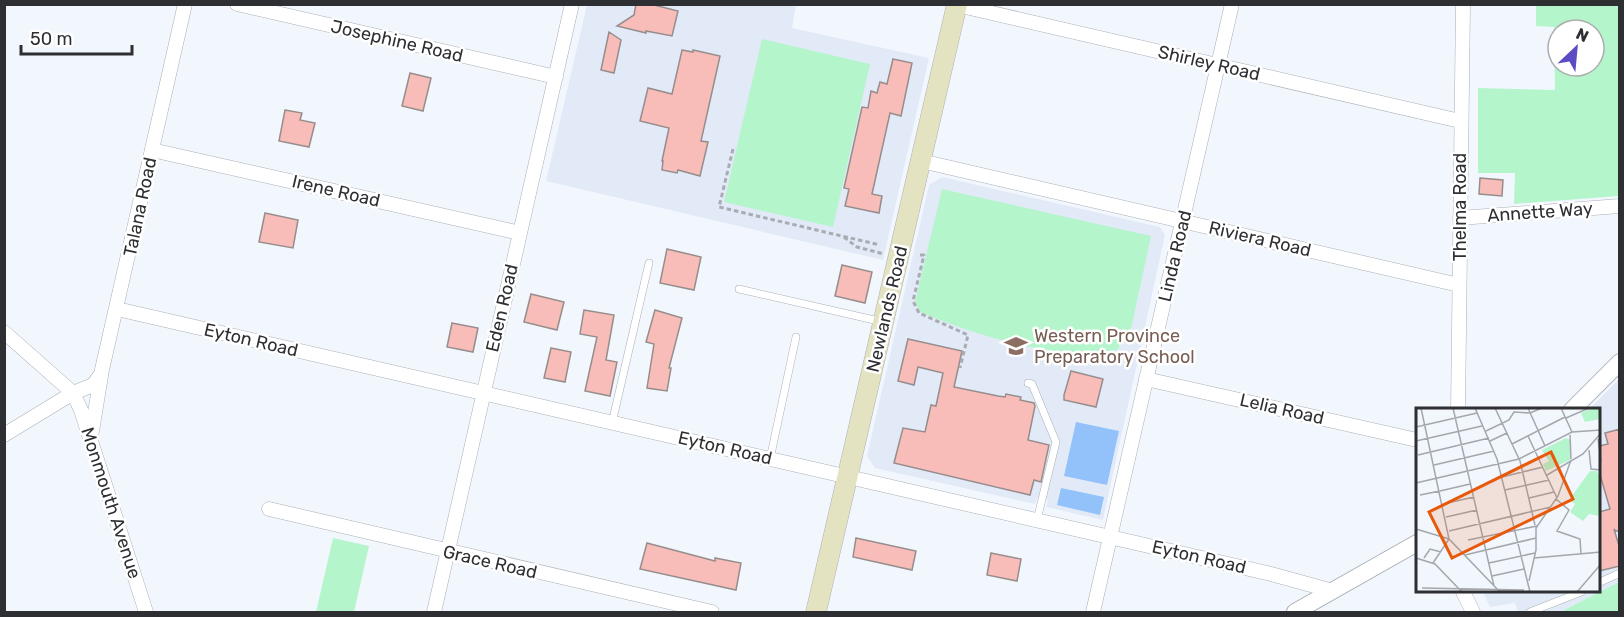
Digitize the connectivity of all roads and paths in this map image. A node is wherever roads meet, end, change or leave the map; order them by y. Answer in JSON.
{"nodes":[{"id":1,"x":185,"y":4,"type":"edge"},
{"id":2,"x":237,"y":4,"type":"edge"},
{"id":3,"x":572,"y":4,"type":"edge"},
{"id":4,"x":957,"y":4,"type":"edge"},
{"id":5,"x":1232,"y":4,"type":"edge"},
{"id":6,"x":1464,"y":4,"type":"edge"},
{"id":7,"x":1218,"y":65,"type":"junction"},
{"id":8,"x":556,"y":77,"type":"junction"},
{"id":9,"x":1461,"y":121,"type":"junction"},
{"id":10,"x":733,"y":149,"type":"dead end"},
{"id":11,"x":152,"y":150,"type":"junction"},
{"id":12,"x":921,"y":161,"type":"junction"},
{"id":13,"x":1620,"y":206,"type":"edge"},
{"id":14,"x":1460,"y":218,"type":"junction"},
{"id":15,"x":1182,"y":222,"type":"junction"},
{"id":16,"x":520,"y":232,"type":"junction"},
{"id":17,"x":840,"y":234,"type":"junction"},
{"id":18,"x":880,"y":245,"type":"dead end"},
{"id":19,"x":887,"y":254,"type":"dead end"},
{"id":20,"x":920,"y":255,"type":"dead end"},
{"id":21,"x":650,"y":263,"type":"dead end"},
{"id":22,"x":1460,"y":285,"type":"junction"},
{"id":23,"x":739,"y":290,"type":"dead end"},
{"id":24,"x":117,"y":309,"type":"junction"},
{"id":25,"x":884,"y":322,"type":"junction"},
{"id":26,"x":4,"y":332,"type":"edge"},
{"id":27,"x":796,"y":337,"type":"dead end"},
{"id":28,"x":1620,"y":362,"type":"edge"},
{"id":29,"x":960,"y":368,"type":"dead end"},
{"id":30,"x":101,"y":374,"type":"junction"},
{"id":31,"x":1146,"y":379,"type":"junction"},
{"id":32,"x":1028,"y":383,"type":"dead end"},
{"id":33,"x":73,"y":393,"type":"junction"},
{"id":34,"x":483,"y":393,"type":"junction"},
{"id":35,"x":1458,"y":408,"type":"edge"},
{"id":36,"x":1574,"y":408,"type":"edge"},
{"id":37,"x":612,"y":423,"type":"junction"},
{"id":38,"x":4,"y":435,"type":"edge"},
{"id":39,"x":1416,"y":440,"type":"edge"},
{"id":40,"x":90,"y":441,"type":"junction"},
{"id":41,"x":770,"y":459,"type":"junction"},
{"id":42,"x":848,"y":477,"type":"junction"},
{"id":43,"x":268,"y":509,"type":"dead end"},
{"id":44,"x":1037,"y":520,"type":"junction"},
{"id":45,"x":1111,"y":536,"type":"junction"},
{"id":46,"x":1416,"y":544,"type":"edge"},
{"id":47,"x":449,"y":552,"type":"junction"},
{"id":48,"x":1620,"y":573,"type":"edge"},
{"id":49,"x":1600,"y":583,"type":"edge"},
{"id":50,"x":1333,"y":591,"type":"junction"},
{"id":51,"x":1464,"y":593,"type":"edge"},
{"id":52,"x":1576,"y":593,"type":"edge"},
{"id":53,"x":146,"y":612,"type":"edge"},
{"id":54,"x":434,"y":612,"type":"edge"},
{"id":55,"x":712,"y":612,"type":"edge"},
{"id":56,"x":816,"y":612,"type":"edge"},
{"id":57,"x":1093,"y":612,"type":"edge"},
{"id":58,"x":1295,"y":612,"type":"edge"},
{"id":59,"x":1473,"y":612,"type":"edge"},
{"id":60,"x":1530,"y":612,"type":"edge"}],
"edges":[{"from":1,"to":11,"type":"street","name":"Talana Road"},
{"from":2,"to":8,"type":"street","name":"Josephine Road"},
{"from":3,"to":8,"type":"street","name":"Eden Road"},
{"from":4,"to":7,"type":"street","name":"Shirley Road"},
{"from":4,"to":12,"type":"main road","name":"Newlands Road"},
{"from":5,"to":7,"type":"street","name":"Linda Road"},
{"from":6,"to":9,"type":"street","name":"Thelma Road"},
{"from":7,"to":9,"type":"street","name":"Shirley Road"},
{"from":7,"to":15,"type":"street","name":"Linda Road"},
{"from":8,"to":16,"type":"street","name":"Eden Road"},
{"from":9,"to":14,"type":"street","name":"Thelma Road"},
{"from":10,"to":17,"type":"path"},
{"from":11,"to":16,"type":"street","name":"Irene Road"},
{"from":11,"to":24,"type":"street","name":"Talana Road"},
{"from":12,"to":15,"type":"street","name":"Riviera Road"},
{"from":12,"to":25,"type":"main road","name":"Newlands Road"},
{"from":13,"to":14,"type":"street","name":"Annette Way"},
{"from":14,"to":22,"type":"street","name":"Thelma Road"},
{"from":15,"to":22,"type":"street","name":"Riviera Road"},
{"from":15,"to":31,"type":"street","name":"Linda Road"},
{"from":16,"to":34,"type":"street","name":"Eden Road"},
{"from":17,"to":18,"type":"path"},
{"from":17,"to":19,"type":"path"},
{"from":20,"to":29,"type":"path"},
{"from":21,"to":37,"type":"lane"},
{"from":22,"to":35,"type":"street","name":"Thelma Road"},
{"from":23,"to":25,"type":"lane"},
{"from":24,"to":30,"type":"street","name":"Talana Road"},
{"from":24,"to":34,"type":"street","name":"Eyton Road"},
{"from":25,"to":42,"type":"main road","name":"Newlands Road"},
{"from":26,"to":33,"type":"street"},
{"from":27,"to":41,"type":"lane"},
{"from":28,"to":36,"type":"street"},
{"from":30,"to":33,"type":"street"},
{"from":30,"to":40,"type":"street","name":"Talana Road"},
{"from":31,"to":39,"type":"street","name":"Lelia Road"},
{"from":31,"to":45,"type":"street","name":"Linda Road"},
{"from":32,"to":44,"type":"lane"},
{"from":33,"to":38,"type":"street"},
{"from":33,"to":40,"type":"street","name":"Monmouth Avenue"},
{"from":34,"to":37,"type":"street","name":"Eyton Road"},
{"from":34,"to":47,"type":"street","name":"Eden Road"},
{"from":37,"to":41,"type":"street","name":"Eyton Road"},
{"from":40,"to":53,"type":"street","name":"Monmouth Avenue"},
{"from":41,"to":42,"type":"street","name":"Eyton Road"},
{"from":42,"to":44,"type":"street","name":"Eyton Road"},
{"from":42,"to":56,"type":"main road","name":"Newlands Road"},
{"from":43,"to":47,"type":"street","name":"Grace Road"},
{"from":44,"to":45,"type":"street","name":"Eyton Road"},
{"from":45,"to":50,"type":"street","name":"Eyton Road"},
{"from":45,"to":57,"type":"street","name":"Linda Road"},
{"from":46,"to":50,"type":"street"},
{"from":47,"to":54,"type":"street","name":"Eden Road"},
{"from":47,"to":55,"type":"street","name":"Grace Road"},
{"from":48,"to":49,"type":"lane"},
{"from":50,"to":58,"type":"street"},
{"from":51,"to":59,"type":"street"},
{"from":52,"to":60,"type":"lane"}]}
